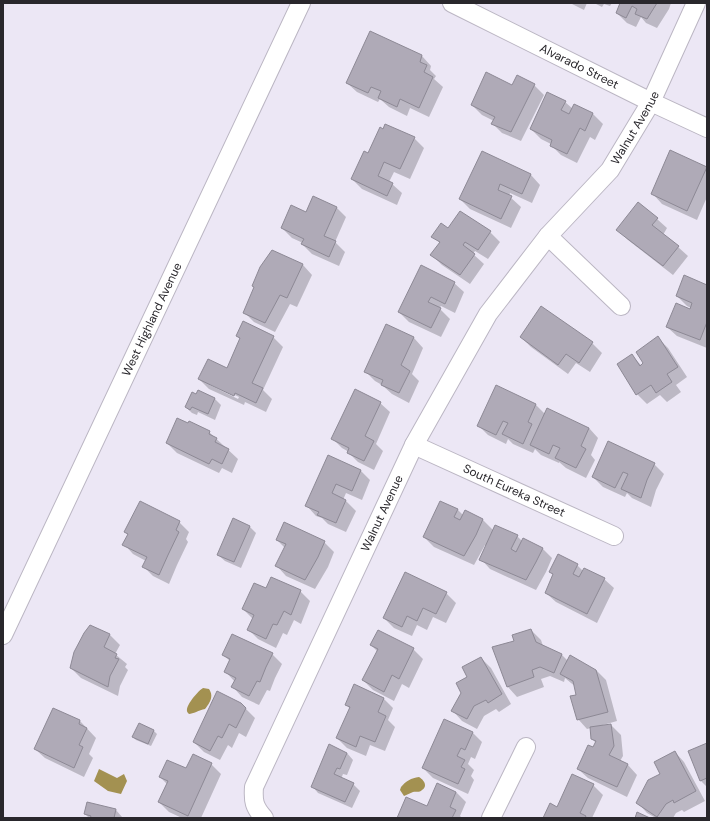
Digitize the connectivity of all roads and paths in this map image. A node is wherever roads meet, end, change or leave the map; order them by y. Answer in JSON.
{"nodes":[{"id":1,"x":301,"y":3,"type":"edge"},
{"id":2,"x":452,"y":3,"type":"edge"},
{"id":3,"x":696,"y":3,"type":"edge"},
{"id":4,"x":651,"y":102,"type":"junction"},
{"id":5,"x":707,"y":128,"type":"edge"},
{"id":6,"x":548,"y":236,"type":"junction"},
{"id":7,"x":621,"y":306,"type":"dead end"},
{"id":8,"x":414,"y":445,"type":"junction"},
{"id":9,"x":614,"y":536,"type":"dead end"},
{"id":10,"x":3,"y":636,"type":"edge"},
{"id":11,"x":526,"y":747,"type":"dead end"},
{"id":12,"x":260,"y":814,"type":"edge"},
{"id":13,"x":491,"y":818,"type":"edge"}],
"edges":[{"from":1,"to":10,"type":"street","name":"West Highland Avenue"},
{"from":2,"to":4,"type":"street","name":"Alvarado Street"},
{"from":3,"to":4,"type":"street","name":"Walnut Avenue"},
{"from":4,"to":5,"type":"street","name":"Alvarado Street"},
{"from":4,"to":6,"type":"street","name":"Walnut Avenue"},
{"from":6,"to":7,"type":"street"},
{"from":6,"to":8,"type":"street","name":"Walnut Avenue"},
{"from":8,"to":9,"type":"street","name":"South Eureka Street"},
{"from":8,"to":12,"type":"street","name":"Walnut Avenue"},
{"from":11,"to":13,"type":"street"}]}
